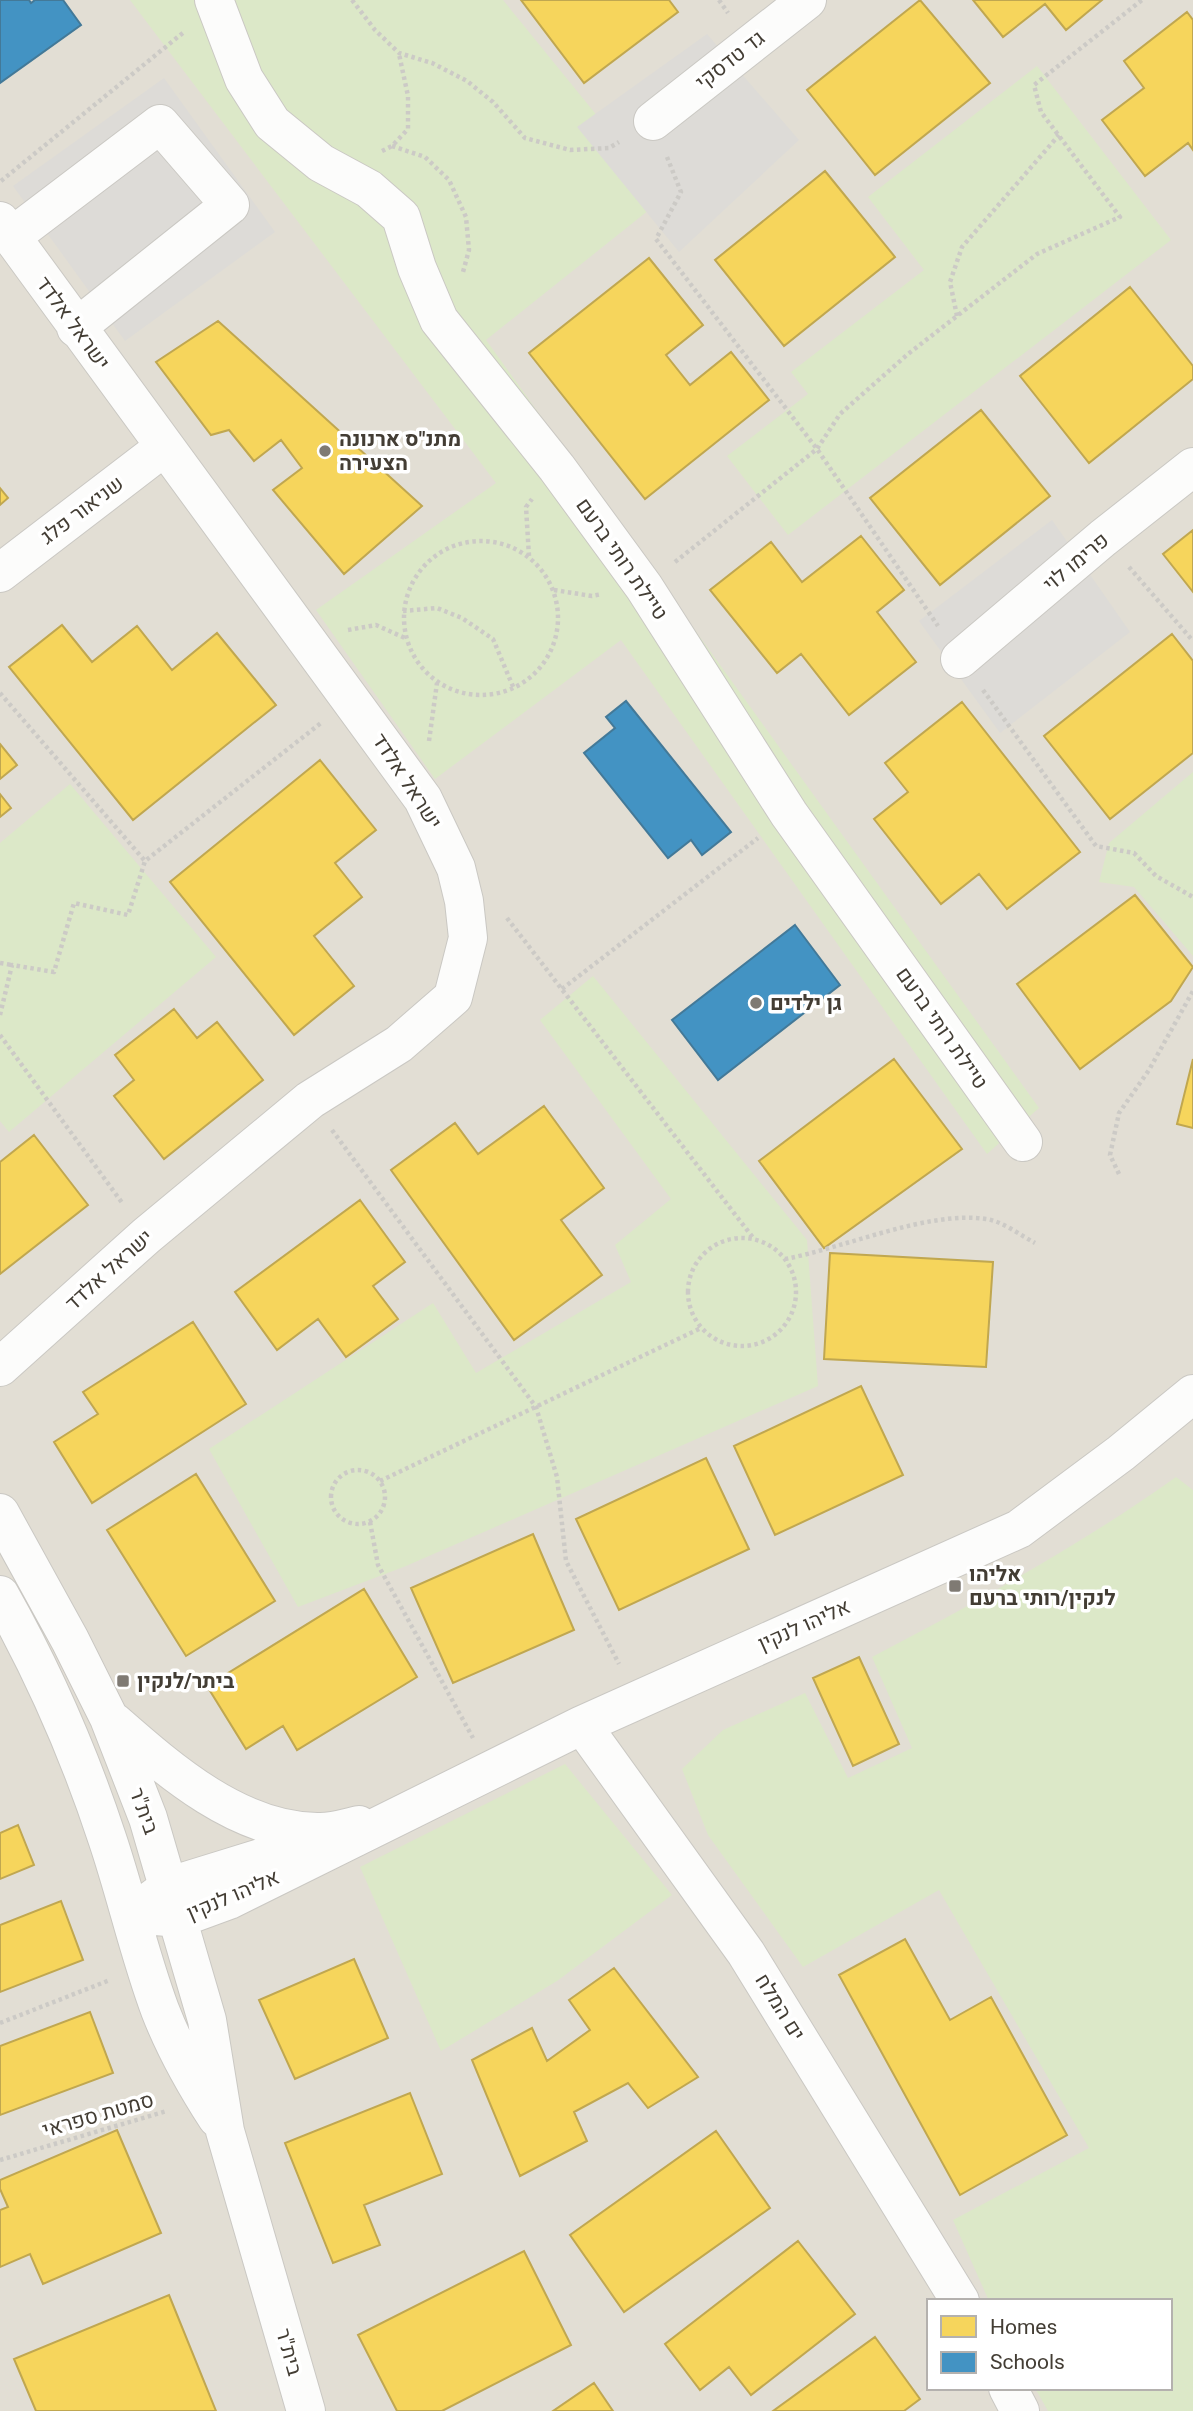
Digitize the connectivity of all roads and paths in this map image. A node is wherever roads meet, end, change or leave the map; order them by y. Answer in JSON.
{"nodes":[{"id":1,"x":352,"y":0,"type":"edge"},
{"id":2,"x":719,"y":0,"type":"edge"},
{"id":3,"x":807,"y":0,"type":"edge"},
{"id":4,"x":1142,"y":0,"type":"edge"},
{"id":5,"x":216,"y":2,"type":"edge"},
{"id":6,"x":726,"y":10,"type":"dead end"},
{"id":7,"x":398,"y":53,"type":"junction"},
{"id":8,"x":653,"y":121,"type":"junction"},
{"id":9,"x":1059,"y":135,"type":"junction"},
{"id":10,"x":337,"y":172,"type":"junction"},
{"id":11,"x":0,"y":182,"type":"edge"},
{"id":12,"x":6,"y":229,"type":"edge"},
{"id":13,"x":957,"y":316,"type":"junction"},
{"id":14,"x":76,"y":328,"type":"junction"},
{"id":15,"x":163,"y":448,"type":"junction"},
{"id":16,"x":817,"y":449,"type":"junction"},
{"id":17,"x":1193,"y":467,"type":"edge"},
{"id":18,"x":1103,"y":538,"type":"junction"},
{"id":19,"x":0,"y":573,"type":"edge"},
{"id":20,"x":644,"y":587,"type":"junction"},
{"id":21,"x":403,"y":611,"type":"junction"},
{"id":22,"x":405,"y":638,"type":"junction"},
{"id":23,"x":1193,"y":641,"type":"edge"},
{"id":24,"x":313,"y":649,"type":"junction"},
{"id":25,"x":960,"y":659,"type":"junction"},
{"id":26,"x":437,"y":683,"type":"junction"},
{"id":27,"x":514,"y":689,"type":"junction"},
{"id":28,"x":0,"y":693,"type":"edge"},
{"id":29,"x":351,"y":700,"type":"junction"},
{"id":30,"x":405,"y":775,"type":"junction"},
{"id":31,"x":789,"y":814,"type":"junction"},
{"id":32,"x":145,"y":860,"type":"junction"},
{"id":33,"x":1193,"y":897,"type":"edge"},
{"id":34,"x":502,"y":912,"type":"dead end"},
{"id":35,"x":0,"y":963,"type":"edge"},
{"id":36,"x":12,"y":965,"type":"junction"},
{"id":37,"x":562,"y":989,"type":"junction"},
{"id":38,"x":1193,"y":991,"type":"edge"},
{"id":39,"x":0,"y":1015,"type":"edge"},
{"id":40,"x":0,"y":1035,"type":"edge"},
{"id":41,"x":310,"y":1100,"type":"junction"},
{"id":42,"x":1023,"y":1143,"type":"dead end"},
{"id":43,"x":1119,"y":1174,"type":"dead end"},
{"id":44,"x":146,"y":1236,"type":"junction"},
{"id":45,"x":754,"y":1239,"type":"junction"},
{"id":46,"x":1035,"y":1243,"type":"dead end"},
{"id":47,"x":785,"y":1259,"type":"junction"},
{"id":48,"x":701,"y":1328,"type":"junction"},
{"id":49,"x":0,"y":1367,"type":"edge"},
{"id":50,"x":1193,"y":1394,"type":"edge"},
{"id":51,"x":536,"y":1407,"type":"junction"},
{"id":52,"x":380,"y":1481,"type":"junction"},
{"id":53,"x":0,"y":1513,"type":"edge"},
{"id":54,"x":370,"y":1522,"type":"junction"},
{"id":55,"x":0,"y":1595,"type":"edge"},
{"id":56,"x":636,"y":1699,"type":"junction"},
{"id":57,"x":109,"y":1718,"type":"junction"},
{"id":58,"x":582,"y":1725,"type":"junction"},
{"id":59,"x":491,"y":1770,"type":"junction"},
{"id":60,"x":392,"y":1819,"type":"junction"},
{"id":61,"x":175,"y":1902,"type":"junction"},
{"id":62,"x":131,"y":1914,"type":"junction"},
{"id":63,"x":146,"y":1965,"type":"junction"},
{"id":64,"x":0,"y":2023,"type":"edge"},
{"id":65,"x":215,"y":2116,"type":"junction"},
{"id":66,"x":0,"y":2160,"type":"edge"},
{"id":67,"x":959,"y":2299,"type":"edge"},
{"id":68,"x":1009,"y":2390,"type":"edge"},
{"id":69,"x":306,"y":2411,"type":"edge"},
{"id":70,"x":1020,"y":2411,"type":"edge"}],
"edges":[{"from":1,"to":7,"type":"path"},
{"from":2,"to":6,"type":"path"},
{"from":3,"to":8,"type":"street","name":"גד טדסקי"},
{"from":4,"to":9,"type":"path"},
{"from":5,"to":10,"type":"street","name":"טיילת רותי ברעם"},
{"from":5,"to":11,"type":"path"},
{"from":7,"to":8,"type":"path"},
{"from":7,"to":10,"type":"path"},
{"from":8,"to":16,"type":"path"},
{"from":9,"to":13,"type":"path"},
{"from":9,"to":13,"type":"path"},
{"from":10,"to":20,"type":"street","name":"טיילת רותי ברעם"},
{"from":12,"to":14,"type":"street","name":"ישראל אלדד"},
{"from":12,"to":14,"type":"street"},
{"from":13,"to":16,"type":"path"},
{"from":14,"to":15,"type":"street","name":"ישראל אלדד"},
{"from":15,"to":19,"type":"street","name":"שניאור פלג"},
{"from":15,"to":24,"type":"street","name":"ישראל אלדד"},
{"from":16,"to":20,"type":"path"},
{"from":16,"to":25,"type":"path"},
{"from":17,"to":18,"type":"street","name":"פרימו לוי"},
{"from":18,"to":23,"type":"path"},
{"from":18,"to":25,"type":"street","name":"פרימו לוי"},
{"from":20,"to":31,"type":"street","name":"טיילת רותי ברעם"},
{"from":21,"to":22,"type":"path"},
{"from":21,"to":27,"type":"path"},
{"from":21,"to":27,"type":"path"},
{"from":22,"to":24,"type":"path"},
{"from":22,"to":26,"type":"path"},
{"from":24,"to":29,"type":"street","name":"ישראל אלדד"},
{"from":25,"to":33,"type":"path"},
{"from":26,"to":27,"type":"path"},
{"from":26,"to":30,"type":"path"},
{"from":28,"to":32,"type":"path"},
{"from":29,"to":30,"type":"street","name":"ישראל אלדד"},
{"from":29,"to":32,"type":"path"},
{"from":30,"to":41,"type":"street","name":"ישראל אלדד"},
{"from":31,"to":37,"type":"path"},
{"from":31,"to":42,"type":"street","name":"טיילת רותי ברעם"},
{"from":32,"to":36,"type":"path"},
{"from":34,"to":37,"type":"path"},
{"from":35,"to":36,"type":"path"},
{"from":36,"to":39,"type":"path"},
{"from":37,"to":45,"type":"path"},
{"from":38,"to":43,"type":"path"},
{"from":40,"to":44,"type":"path"},
{"from":41,"to":44,"type":"street","name":"ישראל אלדד"},
{"from":41,"to":51,"type":"path"},
{"from":44,"to":49,"type":"street","name":"ישראל אלדד"},
{"from":45,"to":47,"type":"path"},
{"from":45,"to":48,"type":"path"},
{"from":46,"to":47,"type":"path"},
{"from":47,"to":48,"type":"path"},
{"from":48,"to":51,"type":"path"},
{"from":50,"to":56,"type":"street","name":"אליהו לנקין"},
{"from":51,"to":52,"type":"path"},
{"from":51,"to":56,"type":"path"},
{"from":52,"to":54,"type":"path"},
{"from":52,"to":54,"type":"path"},
{"from":53,"to":57,"type":"street","name":"בית\"ר"},
{"from":54,"to":59,"type":"path"},
{"from":55,"to":62,"type":"street","name":"בית\"ר"},
{"from":56,"to":58,"type":"street","name":"אליהו לנקין"},
{"from":57,"to":60,"type":"street"},
{"from":57,"to":61,"type":"street","name":"בית\"ר"},
{"from":58,"to":59,"type":"street","name":"אליהו לנקין"},
{"from":58,"to":67,"type":"street","name":"ים המלח"},
{"from":59,"to":60,"type":"street","name":"אליהו לנקין"},
{"from":60,"to":61,"type":"street","name":"אליהו לנקין"},
{"from":61,"to":62,"type":"street","name":"אליהו לנקין"},
{"from":61,"to":65,"type":"street","name":"בית\"ר"},
{"from":62,"to":63,"type":"street","name":"בית\"ר"},
{"from":63,"to":64,"type":"path"},
{"from":63,"to":65,"type":"street","name":"בית\"ר"},
{"from":65,"to":66,"type":"path","name":"סמטת ספראי"},
{"from":65,"to":69,"type":"street","name":"בית\"ר"},
{"from":68,"to":70,"type":"street"}]}
